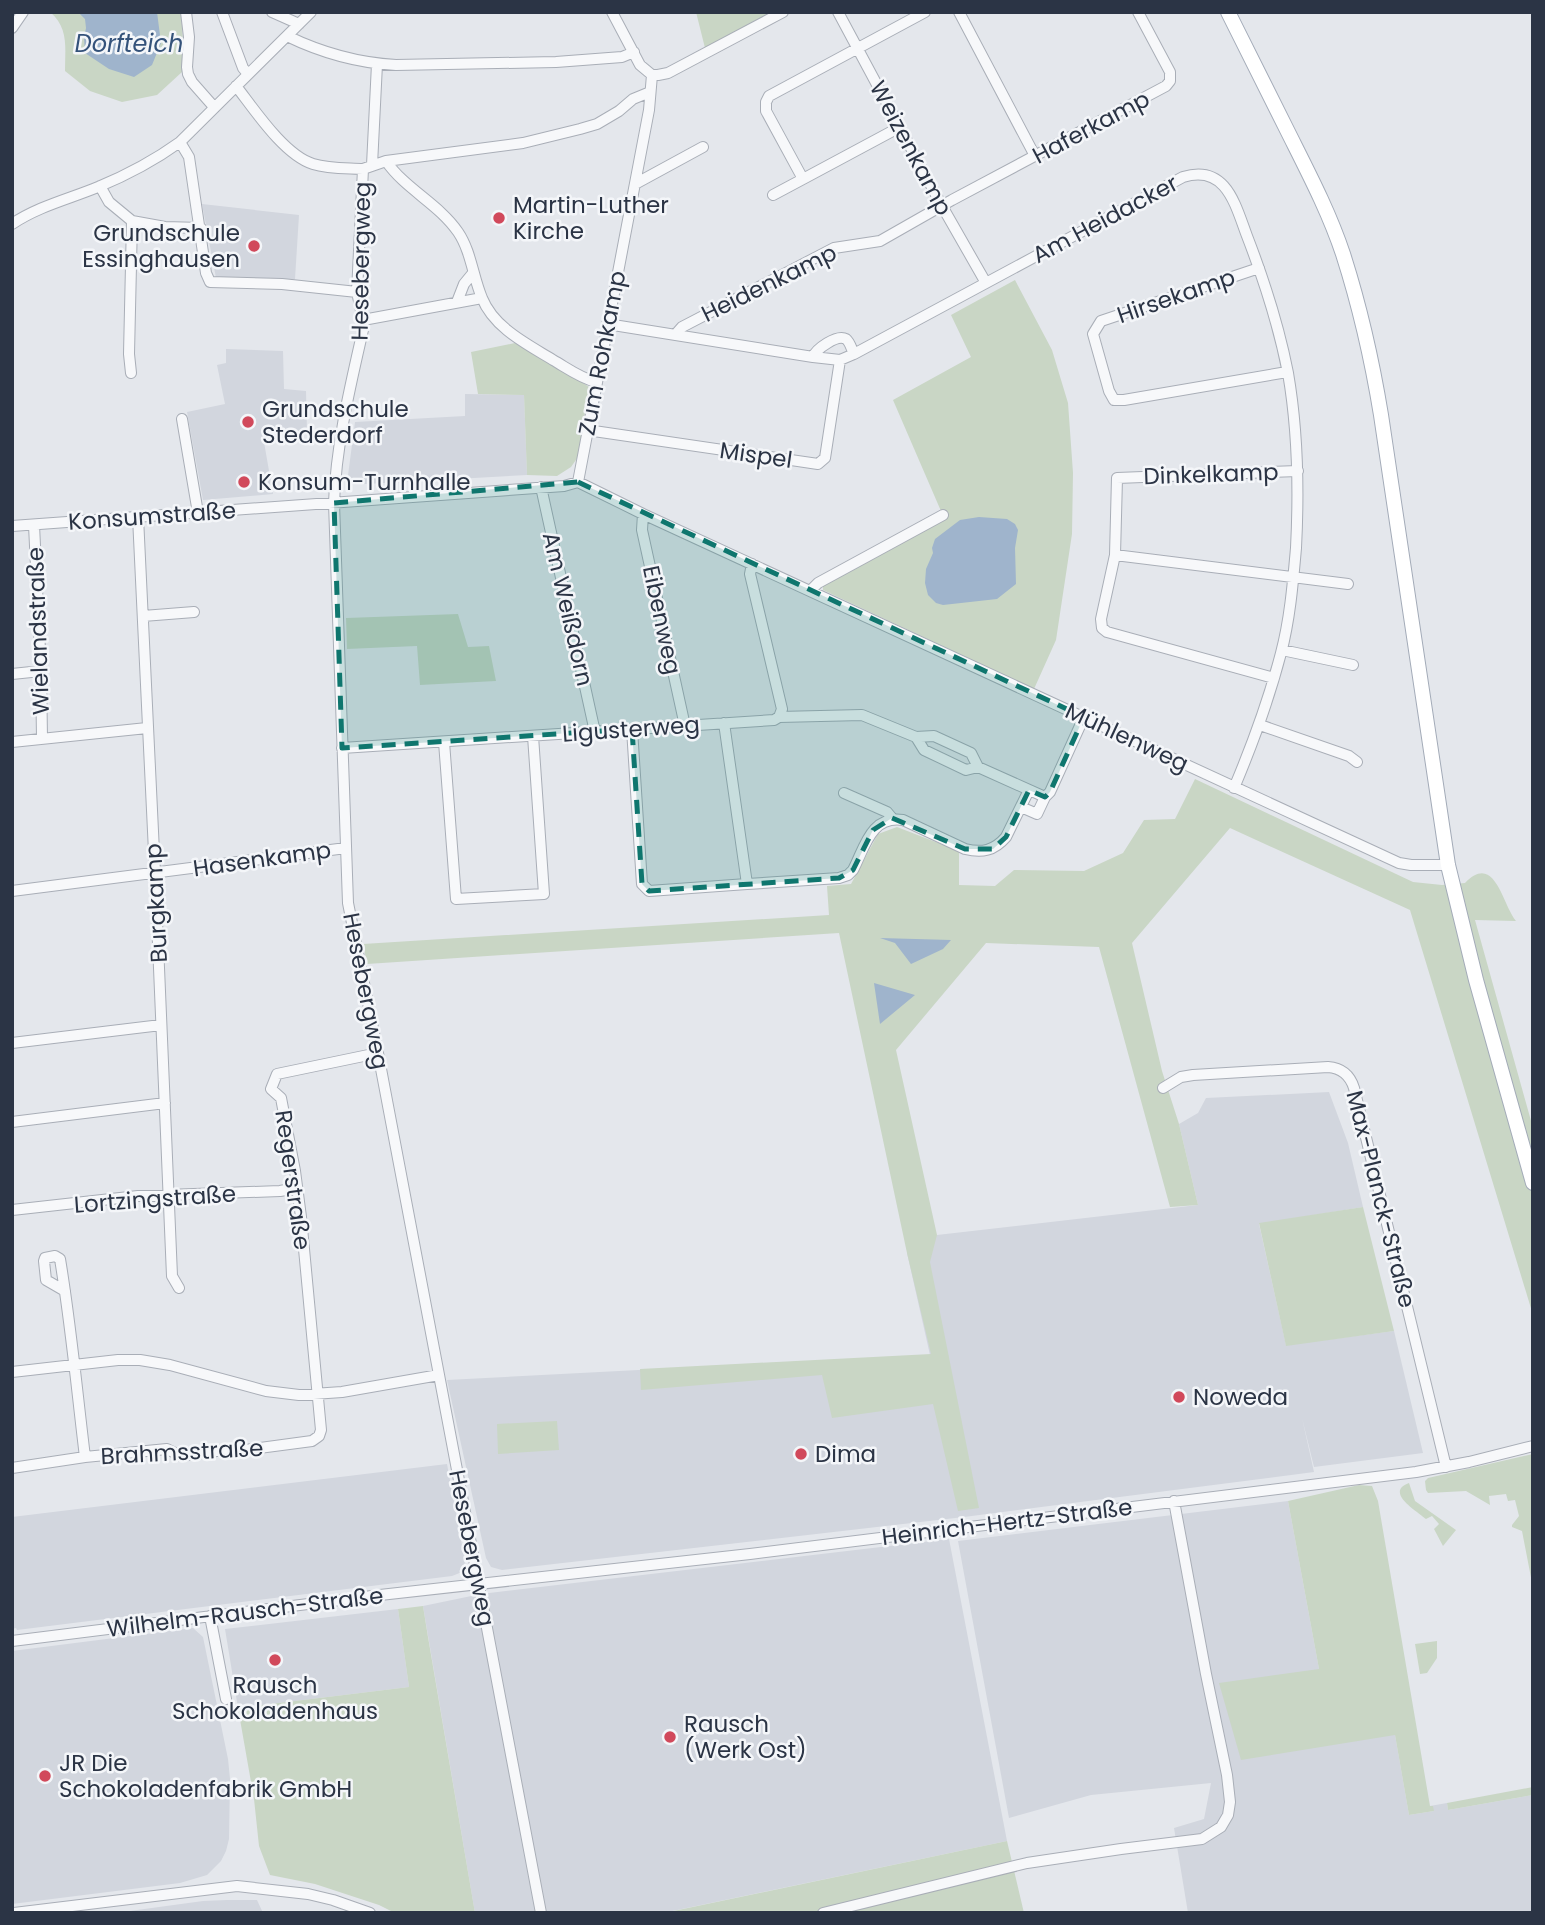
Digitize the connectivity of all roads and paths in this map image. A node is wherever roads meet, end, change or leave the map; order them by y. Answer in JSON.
{"nodes":[{"id":1,"x":23,"y":12,"type":"edge"},
{"id":2,"x":186,"y":12,"type":"edge"},
{"id":3,"x":222,"y":12,"type":"edge"},
{"id":4,"x":272,"y":12,"type":"edge"},
{"id":5,"x":311,"y":12,"type":"edge"},
{"id":6,"x":612,"y":12,"type":"edge"},
{"id":7,"x":783,"y":12,"type":"edge"},
{"id":8,"x":838,"y":12,"type":"edge"},
{"id":9,"x":925,"y":12,"type":"edge"},
{"id":10,"x":959,"y":12,"type":"edge"},
{"id":11,"x":1138,"y":12,"type":"edge"},
{"id":12,"x":1228,"y":12,"type":"edge"},
{"id":13,"x":299,"y":24,"type":"junction"},
{"id":14,"x":12,"y":29,"type":"edge"},
{"id":15,"x":287,"y":36,"type":"junction"},
{"id":16,"x":858,"y":49,"type":"junction"},
{"id":17,"x":634,"y":52,"type":"junction"},
{"id":18,"x":377,"y":64,"type":"junction"},
{"id":19,"x":248,"y":74,"type":"junction"},
{"id":20,"x":653,"y":75,"type":"junction"},
{"id":21,"x":236,"y":86,"type":"junction"},
{"id":22,"x":650,"y":92,"type":"junction"},
{"id":23,"x":214,"y":107,"type":"junction"},
{"id":24,"x":900,"y":127,"type":"junction"},
{"id":25,"x":180,"y":142,"type":"junction"},
{"id":26,"x":703,"y":147,"type":"dead end"},
{"id":27,"x":1035,"y":156,"type":"junction"},
{"id":28,"x":386,"y":161,"type":"junction"},
{"id":29,"x":368,"y":167,"type":"junction"},
{"id":30,"x":803,"y":179,"type":"junction"},
{"id":31,"x":635,"y":184,"type":"junction"},
{"id":32,"x":100,"y":186,"type":"junction"},
{"id":33,"x":773,"y":195,"type":"dead end"},
{"id":34,"x":942,"y":206,"type":"junction"},
{"id":35,"x":132,"y":221,"type":"junction"},
{"id":36,"x":12,"y":224,"type":"edge"},
{"id":37,"x":201,"y":228,"type":"junction"},
{"id":38,"x":1259,"y":268,"type":"junction"},
{"id":39,"x":473,"y":273,"type":"junction"},
{"id":40,"x":986,"y":283,"type":"junction"},
{"id":41,"x":357,"y":292,"type":"junction"},
{"id":42,"x":482,"y":298,"type":"junction"},
{"id":43,"x":457,"y":302,"type":"junction"},
{"id":44,"x":363,"y":320,"type":"junction"},
{"id":45,"x":607,"y":324,"type":"junction"},
{"id":46,"x":675,"y":335,"type":"junction"},
{"id":47,"x":854,"y":354,"type":"junction"},
{"id":48,"x":813,"y":357,"type":"junction"},
{"id":49,"x":840,"y":360,"type":"junction"},
{"id":50,"x":1287,"y":372,"type":"junction"},
{"id":51,"x":131,"y":373,"type":"dead end"},
{"id":52,"x":596,"y":382,"type":"junction"},
{"id":53,"x":182,"y":419,"type":"dead end"},
{"id":54,"x":587,"y":430,"type":"junction"},
{"id":55,"x":1298,"y":471,"type":"junction"},
{"id":56,"x":578,"y":482,"type":"junction"},
{"id":57,"x":541,"y":487,"type":"junction"},
{"id":58,"x":334,"y":503,"type":"junction"},
{"id":59,"x":198,"y":513,"type":"junction"},
{"id":60,"x":643,"y":514,"type":"junction"},
{"id":61,"x":943,"y":515,"type":"dead end"},
{"id":62,"x":138,"y":517,"type":"junction"},
{"id":63,"x":34,"y":524,"type":"junction"},
{"id":64,"x":12,"y":526,"type":"edge"},
{"id":65,"x":1115,"y":555,"type":"junction"},
{"id":66,"x":752,"y":564,"type":"junction"},
{"id":67,"x":1294,"y":576,"type":"junction"},
{"id":68,"x":1348,"y":584,"type":"dead end"},
{"id":69,"x":810,"y":592,"type":"junction"},
{"id":70,"x":194,"y":612,"type":"dead end"},
{"id":71,"x":143,"y":616,"type":"junction"},
{"id":72,"x":1282,"y":650,"type":"junction"},
{"id":73,"x":1353,"y":665,"type":"dead end"},
{"id":74,"x":41,"y":671,"type":"junction"},
{"id":75,"x":12,"y":674,"type":"edge"},
{"id":76,"x":1274,"y":678,"type":"junction"},
{"id":77,"x":1084,"y":717,"type":"junction"},
{"id":78,"x":779,"y":718,"type":"junction"},
{"id":79,"x":724,"y":723,"type":"junction"},
{"id":80,"x":1260,"y":725,"type":"junction"},
{"id":81,"x":685,"y":726,"type":"junction"},
{"id":82,"x":147,"y":728,"type":"junction"},
{"id":83,"x":632,"y":729,"type":"junction"},
{"id":84,"x":595,"y":732,"type":"junction"},
{"id":85,"x":533,"y":736,"type":"junction"},
{"id":86,"x":916,"y":737,"type":"junction"},
{"id":87,"x":42,"y":738,"type":"junction"},
{"id":88,"x":12,"y":742,"type":"edge"},
{"id":89,"x":444,"y":742,"type":"junction"},
{"id":90,"x":342,"y":748,"type":"junction"},
{"id":91,"x":1357,"y":762,"type":"dead end"},
{"id":92,"x":978,"y":767,"type":"junction"},
{"id":93,"x":1234,"y":788,"type":"junction"},
{"id":94,"x":1029,"y":790,"type":"junction"},
{"id":95,"x":844,"y":793,"type":"dead end"},
{"id":96,"x":1045,"y":797,"type":"junction"},
{"id":97,"x":1021,"y":807,"type":"junction"},
{"id":98,"x":892,"y":818,"type":"junction"},
{"id":99,"x":346,"y":848,"type":"junction"},
{"id":100,"x":1448,"y":865,"type":"junction"},
{"id":101,"x":155,"y":873,"type":"junction"},
{"id":102,"x":747,"y":884,"type":"junction"},
{"id":103,"x":12,"y":891,"type":"edge"},
{"id":104,"x":161,"y":1025,"type":"junction"},
{"id":105,"x":12,"y":1043,"type":"edge"},
{"id":106,"x":379,"y":1052,"type":"junction"},
{"id":107,"x":1163,"y":1088,"type":"dead end"},
{"id":108,"x":165,"y":1103,"type":"junction"},
{"id":109,"x":12,"y":1122,"type":"edge"},
{"id":110,"x":1533,"y":1183,"type":"edge"},
{"id":111,"x":297,"y":1188,"type":"junction"},
{"id":112,"x":169,"y":1195,"type":"junction"},
{"id":113,"x":12,"y":1210,"type":"edge"},
{"id":114,"x":179,"y":1287,"type":"dead end"},
{"id":115,"x":65,"y":1291,"type":"dead end"},
{"id":116,"x":74,"y":1364,"type":"junction"},
{"id":117,"x":12,"y":1372,"type":"edge"},
{"id":118,"x":439,"y":1375,"type":"junction"},
{"id":119,"x":318,"y":1395,"type":"junction"},
{"id":120,"x":1533,"y":1446,"type":"edge"},
{"id":121,"x":85,"y":1457,"type":"junction"},
{"id":122,"x":1446,"y":1467,"type":"junction"},
{"id":123,"x":12,"y":1468,"type":"edge"},
{"id":124,"x":1174,"y":1502,"type":"junction"},
{"id":125,"x":479,"y":1584,"type":"junction"},
{"id":126,"x":210,"y":1616,"type":"junction"},
{"id":127,"x":12,"y":1641,"type":"edge"},
{"id":128,"x":226,"y":1699,"type":"dead end"},
{"id":129,"x":14,"y":1913,"type":"edge"},
{"id":130,"x":370,"y":1913,"type":"edge"},
{"id":131,"x":541,"y":1913,"type":"edge"},
{"id":132,"x":823,"y":1913,"type":"edge"}],
"edges":[{"from":1,"to":14,"type":"street"},
{"from":2,"to":23,"type":"street"},
{"from":3,"to":19,"type":"street"},
{"from":4,"to":13,"type":"street"},
{"from":5,"to":13,"type":"street"},
{"from":6,"to":17,"type":"street"},
{"from":7,"to":20,"type":"street"},
{"from":8,"to":16,"type":"street","name":"Weizenkamp"},
{"from":9,"to":16,"type":"street"},
{"from":10,"to":27,"type":"street"},
{"from":11,"to":27,"type":"street","name":"Haferkamp"},
{"from":12,"to":100,"type":"main road"},
{"from":13,"to":15,"type":"street"},
{"from":15,"to":18,"type":"street"},
{"from":15,"to":19,"type":"street"},
{"from":16,"to":24,"type":"street","name":"Weizenkamp"},
{"from":16,"to":30,"type":"street"},
{"from":17,"to":18,"type":"street"},
{"from":17,"to":20,"type":"street"},
{"from":18,"to":29,"type":"street","name":"Hesebergweg"},
{"from":19,"to":21,"type":"street"},
{"from":20,"to":22,"type":"street","name":"Zum Rohkamp"},
{"from":21,"to":23,"type":"street"},
{"from":21,"to":29,"type":"street"},
{"from":22,"to":28,"type":"street"},
{"from":22,"to":31,"type":"street","name":"Zum Rohkamp"},
{"from":23,"to":25,"type":"street"},
{"from":24,"to":30,"type":"street"},
{"from":24,"to":34,"type":"street","name":"Weizenkamp"},
{"from":25,"to":32,"type":"street"},
{"from":25,"to":37,"type":"street"},
{"from":26,"to":31,"type":"street"},
{"from":27,"to":34,"type":"street","name":"Haferkamp"},
{"from":28,"to":29,"type":"street"},
{"from":28,"to":39,"type":"street"},
{"from":29,"to":41,"type":"street","name":"Hesebergweg"},
{"from":30,"to":33,"type":"street"},
{"from":31,"to":45,"type":"street","name":"Zum Rohkamp"},
{"from":32,"to":35,"type":"street"},
{"from":32,"to":36,"type":"street"},
{"from":34,"to":40,"type":"street","name":"Weizenkamp"},
{"from":34,"to":46,"type":"street","name":"Heidenkamp"},
{"from":35,"to":37,"type":"street"},
{"from":35,"to":51,"type":"street"},
{"from":37,"to":41,"type":"street"},
{"from":38,"to":40,"type":"street","name":"Am Heidacker"},
{"from":38,"to":50,"type":"street","name":"Am Heidacker"},
{"from":38,"to":50,"type":"street","name":"Hirsekamp"},
{"from":39,"to":42,"type":"street"},
{"from":39,"to":43,"type":"street"},
{"from":40,"to":47,"type":"street","name":"Am Heidacker"},
{"from":41,"to":44,"type":"street","name":"Hesebergweg"},
{"from":42,"to":43,"type":"street"},
{"from":42,"to":52,"type":"street"},
{"from":43,"to":44,"type":"street"},
{"from":44,"to":58,"type":"street","name":"Hesebergweg"},
{"from":45,"to":46,"type":"street","name":"Am Heidacker"},
{"from":45,"to":52,"type":"street","name":"Zum Rohkamp"},
{"from":46,"to":48,"type":"street","name":"Am Heidacker"},
{"from":47,"to":48,"type":"street"},
{"from":47,"to":49,"type":"street","name":"Am Heidacker"},
{"from":48,"to":49,"type":"street","name":"Am Heidacker"},
{"from":49,"to":54,"type":"street","name":"Mispel"},
{"from":50,"to":55,"type":"street","name":"Am Heidacker"},
{"from":52,"to":54,"type":"street","name":"Zum Rohkamp"},
{"from":53,"to":59,"type":"street"},
{"from":54,"to":56,"type":"street","name":"Zum Rohkamp"},
{"from":55,"to":65,"type":"street","name":"Dinkelkamp"},
{"from":55,"to":67,"type":"street","name":"Am Heidacker"},
{"from":56,"to":57,"type":"street"},
{"from":56,"to":60,"type":"street","name":"Mühlenweg"},
{"from":57,"to":58,"type":"street"},
{"from":57,"to":84,"type":"street","name":"Am Weißdorn"},
{"from":58,"to":59,"type":"street","name":"Konsumstraße"},
{"from":58,"to":90,"type":"street","name":"Hesebergweg"},
{"from":59,"to":62,"type":"street","name":"Konsumstraße"},
{"from":60,"to":66,"type":"street","name":"Mühlenweg"},
{"from":60,"to":81,"type":"street","name":"Eibenweg"},
{"from":61,"to":69,"type":"street"},
{"from":62,"to":63,"type":"street","name":"Konsumstraße"},
{"from":62,"to":71,"type":"street","name":"Burgkamp"},
{"from":63,"to":64,"type":"street","name":"Konsumstraße"},
{"from":63,"to":74,"type":"street","name":"Wielandstraße"},
{"from":65,"to":67,"type":"street"},
{"from":65,"to":76,"type":"street","name":"Dinkelkamp"},
{"from":66,"to":69,"type":"street","name":"Mühlenweg"},
{"from":66,"to":78,"type":"street"},
{"from":67,"to":68,"type":"street"},
{"from":67,"to":72,"type":"street","name":"Am Heidacker"},
{"from":69,"to":77,"type":"street","name":"Mühlenweg"},
{"from":70,"to":71,"type":"street"},
{"from":71,"to":82,"type":"street","name":"Burgkamp"},
{"from":72,"to":73,"type":"street"},
{"from":72,"to":76,"type":"street","name":"Am Heidacker"},
{"from":74,"to":75,"type":"street"},
{"from":74,"to":87,"type":"street","name":"Wielandstraße"},
{"from":76,"to":80,"type":"street","name":"Am Heidacker"},
{"from":77,"to":93,"type":"street","name":"Mühlenweg"},
{"from":77,"to":96,"type":"street"},
{"from":78,"to":79,"type":"street","name":"Ligusterweg"},
{"from":78,"to":86,"type":"street","name":"Ligusterweg"},
{"from":79,"to":81,"type":"street","name":"Ligusterweg"},
{"from":79,"to":102,"type":"street"},
{"from":80,"to":91,"type":"street"},
{"from":80,"to":93,"type":"street","name":"Am Heidacker"},
{"from":81,"to":83,"type":"street","name":"Ligusterweg"},
{"from":82,"to":87,"type":"street"},
{"from":82,"to":101,"type":"street","name":"Burgkamp"},
{"from":83,"to":84,"type":"street","name":"Ligusterweg"},
{"from":83,"to":102,"type":"street"},
{"from":84,"to":85,"type":"street","name":"Ligusterweg"},
{"from":85,"to":89,"type":"street","name":"Ligusterweg"},
{"from":85,"to":89,"type":"street"},
{"from":86,"to":92,"type":"street","name":"Ligusterweg"},
{"from":86,"to":92,"type":"street","name":"Ligusterweg"},
{"from":87,"to":88,"type":"street"},
{"from":89,"to":90,"type":"street","name":"Ligusterweg"},
{"from":90,"to":99,"type":"street","name":"Hesebergweg"},
{"from":92,"to":94,"type":"street","name":"Ligusterweg"},
{"from":93,"to":100,"type":"street","name":"Mühlenweg"},
{"from":94,"to":96,"type":"street","name":"Ligusterweg"},
{"from":94,"to":97,"type":"street"},
{"from":95,"to":98,"type":"street"},
{"from":96,"to":97,"type":"street"},
{"from":97,"to":98,"type":"street"},
{"from":98,"to":102,"type":"street"},
{"from":99,"to":101,"type":"street","name":"Hasenkamp"},
{"from":99,"to":106,"type":"street","name":"Hesebergweg"},
{"from":100,"to":110,"type":"main road"},
{"from":101,"to":103,"type":"street","name":"Hasenkamp"},
{"from":101,"to":104,"type":"street","name":"Burgkamp"},
{"from":104,"to":105,"type":"street"},
{"from":104,"to":108,"type":"street","name":"Burgkamp"},
{"from":106,"to":111,"type":"street","name":"Regerstraße"},
{"from":106,"to":118,"type":"street","name":"Hesebergweg"},
{"from":107,"to":122,"type":"street","name":"Max-Planck-Straße"},
{"from":108,"to":109,"type":"street"},
{"from":108,"to":112,"type":"street","name":"Burgkamp"},
{"from":111,"to":112,"type":"street","name":"Lortzingstraße"},
{"from":111,"to":119,"type":"street","name":"Regerstraße"},
{"from":112,"to":113,"type":"street","name":"Lortzingstraße"},
{"from":112,"to":114,"type":"street","name":"Burgkamp"},
{"from":115,"to":116,"type":"street","name":"Brahmsstraße"},
{"from":116,"to":117,"type":"street"},
{"from":116,"to":119,"type":"street"},
{"from":116,"to":121,"type":"street","name":"Brahmsstraße"},
{"from":118,"to":119,"type":"street"},
{"from":118,"to":125,"type":"street","name":"Hesebergweg"},
{"from":119,"to":121,"type":"street","name":"Brahmsstraße"},
{"from":120,"to":122,"type":"street","name":"Heinrich-Hertz-Straße"},
{"from":121,"to":123,"type":"street","name":"Brahmsstraße"},
{"from":122,"to":124,"type":"street","name":"Heinrich-Hertz-Straße"},
{"from":124,"to":125,"type":"street","name":"Heinrich-Hertz-Straße"},
{"from":124,"to":132,"type":"street"},
{"from":125,"to":126,"type":"street","name":"Wilhelm-Rausch-Straße"},
{"from":125,"to":131,"type":"street","name":"Hesebergweg"},
{"from":126,"to":127,"type":"street","name":"Wilhelm-Rausch-Straße"},
{"from":126,"to":128,"type":"street"},
{"from":129,"to":130,"type":"street"}]}
